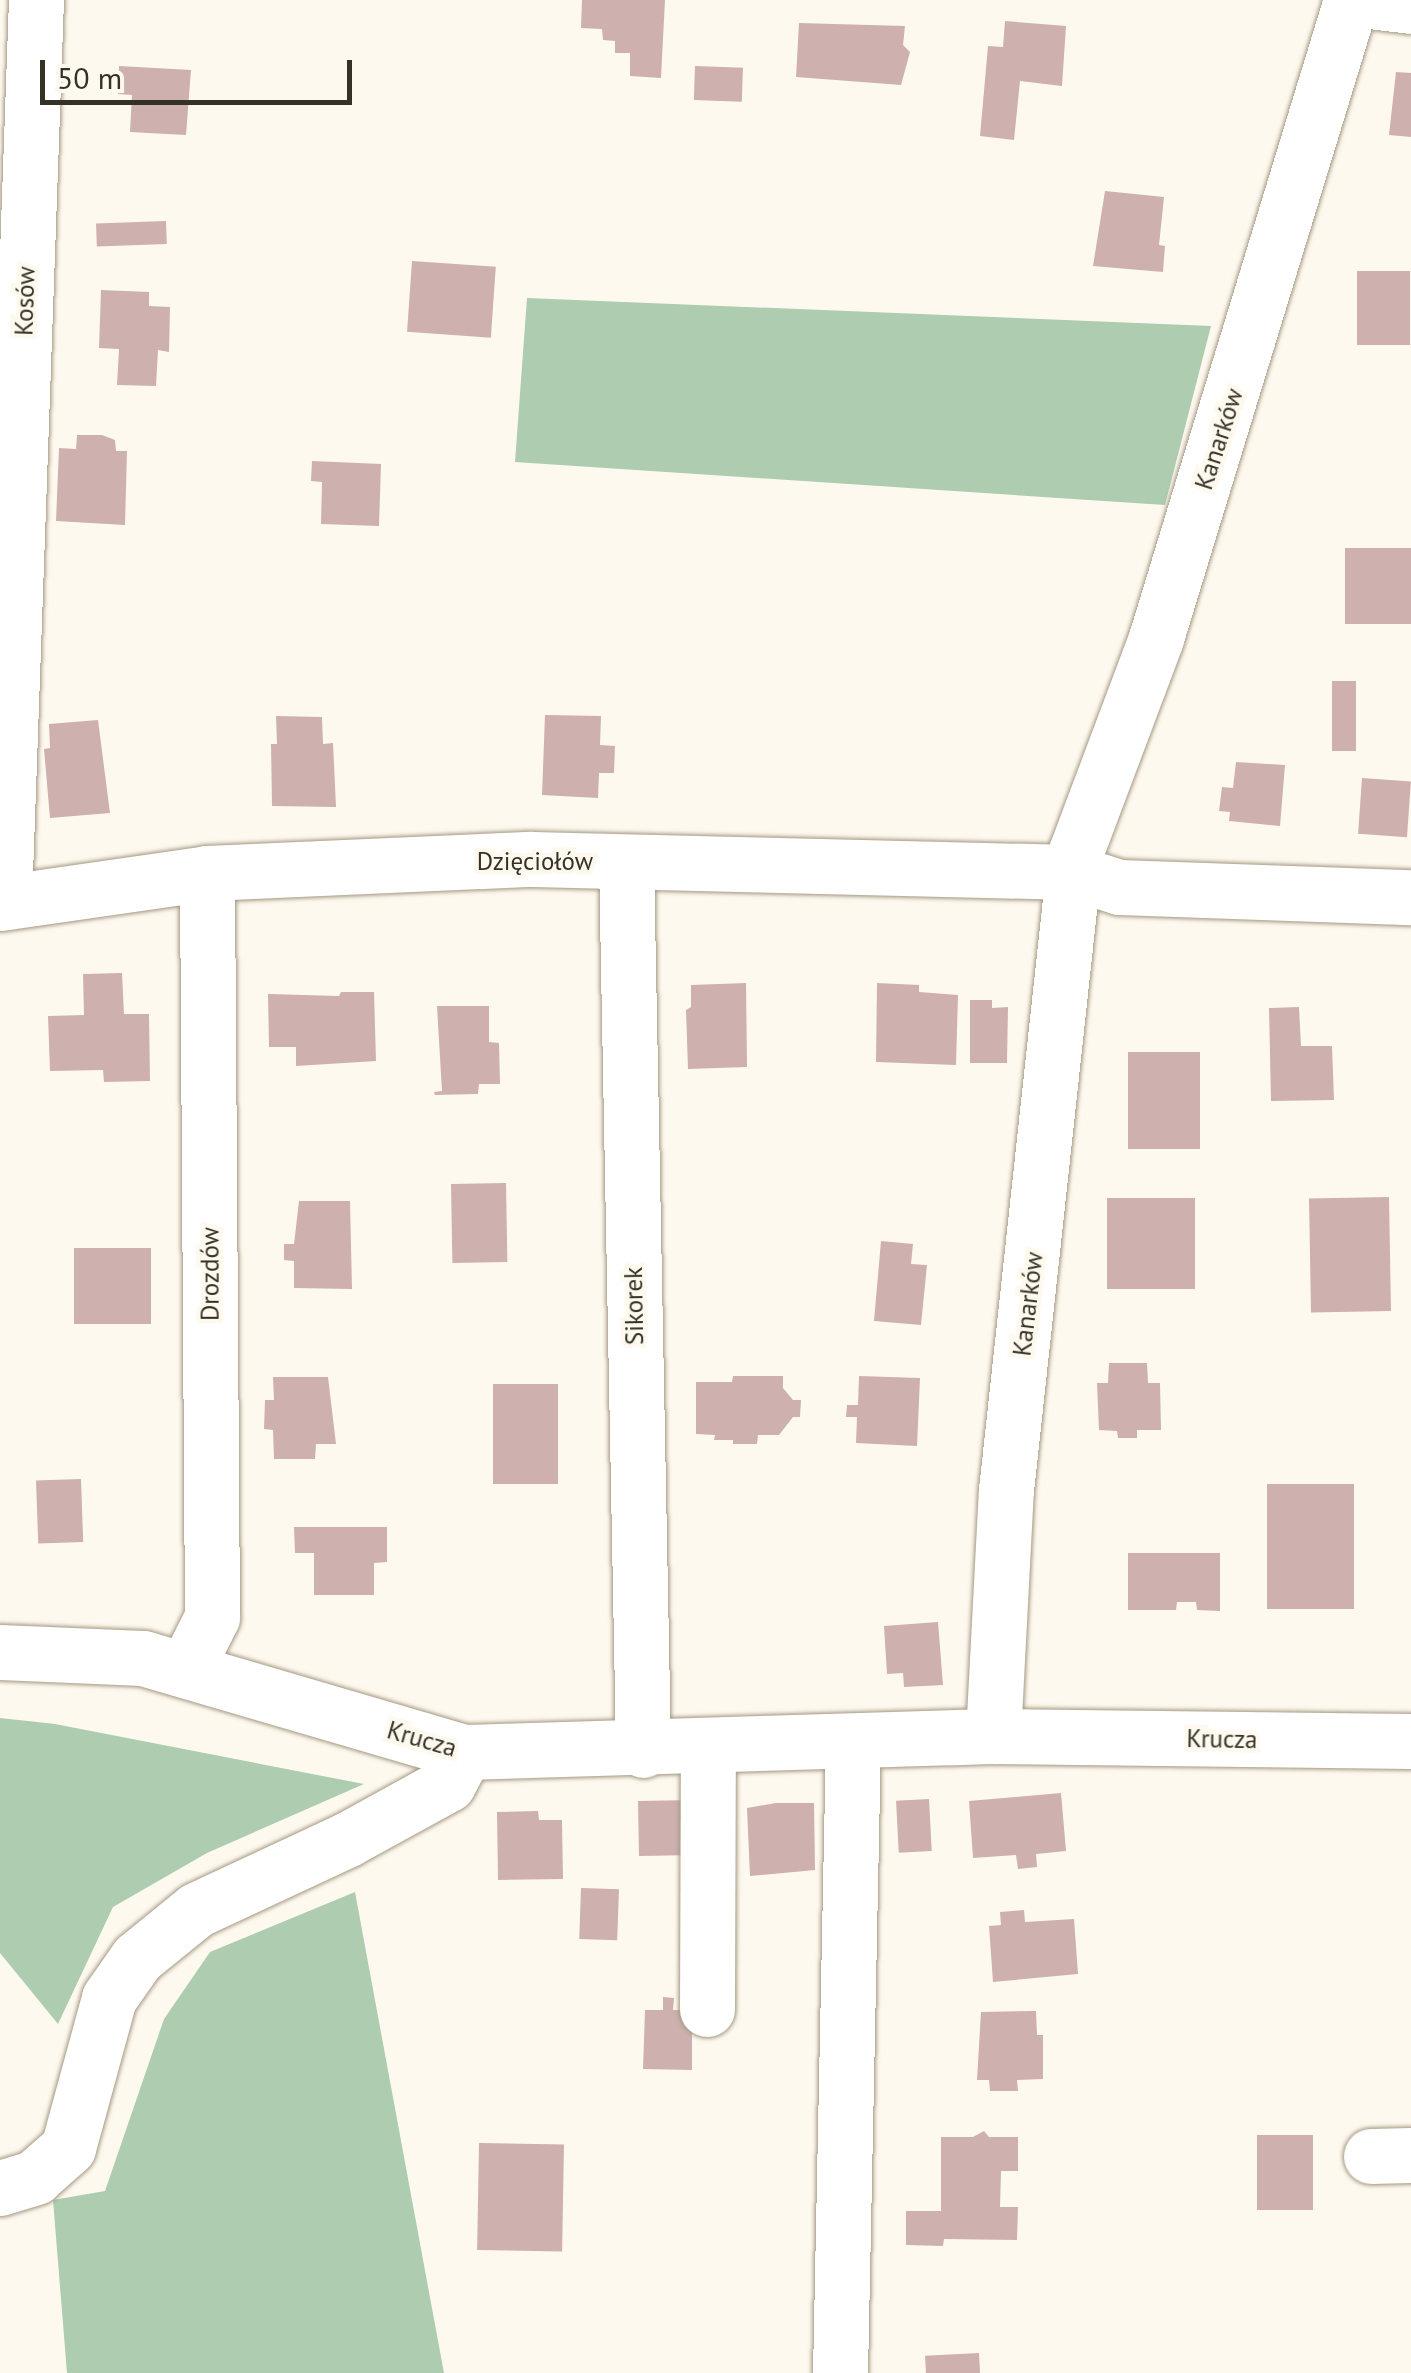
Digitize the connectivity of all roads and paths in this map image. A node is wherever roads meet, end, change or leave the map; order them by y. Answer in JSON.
{"nodes":[{"id":1,"x":11,"y":0,"type":"edge"},
{"id":2,"x":36,"y":0,"type":"edge"},
{"id":3,"x":1351,"y":0,"type":"edge"},
{"id":4,"x":1362,"y":0,"type":"edge"},
{"id":5,"x":0,"y":2,"type":"edge"},
{"id":6,"x":1411,"y":6,"type":"edge"},
{"id":7,"x":626,"y":862,"type":"junction"},
{"id":8,"x":1072,"y":872,"type":"junction"},
{"id":9,"x":207,"y":873,"type":"junction"},
{"id":10,"x":1411,"y":897,"type":"edge"},
{"id":11,"x":2,"y":902,"type":"edge"},
{"id":12,"x":0,"y":1652,"type":"edge"},
{"id":13,"x":186,"y":1669,"type":"junction"},
{"id":14,"x":993,"y":1736,"type":"junction"},
{"id":15,"x":853,"y":1741,"type":"junction"},
{"id":16,"x":1411,"y":1741,"type":"edge"},
{"id":17,"x":708,"y":1747,"type":"junction"},
{"id":18,"x":643,"y":1750,"type":"junction"},
{"id":19,"x":464,"y":1752,"type":"junction"},
{"id":20,"x":707,"y":2009,"type":"dead end"},
{"id":21,"x":0,"y":2188,"type":"edge"},
{"id":22,"x":840,"y":2373,"type":"edge"}],
"edges":[{"from":1,"to":5,"type":"street"},
{"from":2,"to":11,"type":"street","name":"Kosów"},
{"from":3,"to":8,"type":"street","name":"Kanarków"},
{"from":4,"to":6,"type":"street"},
{"from":7,"to":8,"type":"street","name":"Dzięciołów"},
{"from":7,"to":9,"type":"street","name":"Dzięciołów"},
{"from":7,"to":18,"type":"street","name":"Sikorek"},
{"from":8,"to":10,"type":"street"},
{"from":8,"to":14,"type":"street","name":"Kanarków"},
{"from":9,"to":11,"type":"street","name":"Dzięciołów"},
{"from":9,"to":13,"type":"street","name":"Drozdów"},
{"from":12,"to":13,"type":"street","name":"Krucza"},
{"from":13,"to":19,"type":"street","name":"Krucza"},
{"from":14,"to":15,"type":"street","name":"Krucza"},
{"from":14,"to":16,"type":"street","name":"Krucza"},
{"from":15,"to":17,"type":"street","name":"Krucza"},
{"from":15,"to":22,"type":"street"},
{"from":17,"to":18,"type":"street","name":"Krucza"},
{"from":17,"to":20,"type":"street"},
{"from":18,"to":19,"type":"street","name":"Krucza"},
{"from":19,"to":21,"type":"street"}]}
